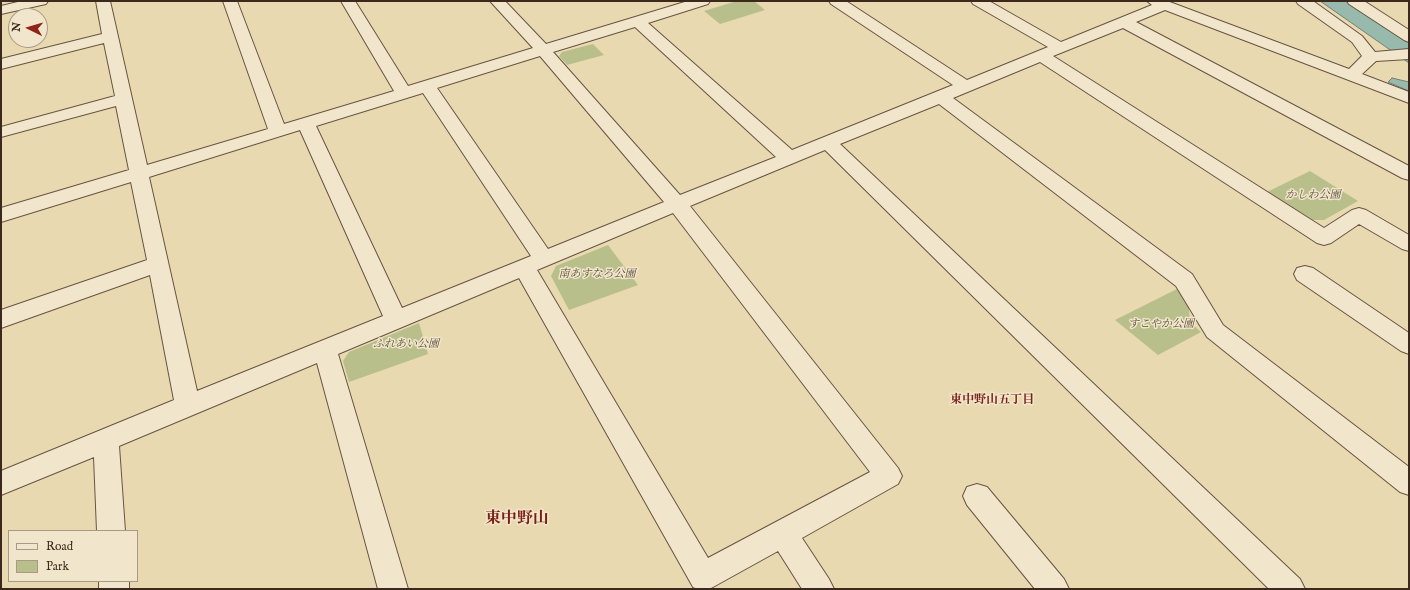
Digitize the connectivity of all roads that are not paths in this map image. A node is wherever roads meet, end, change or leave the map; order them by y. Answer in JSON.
{"nodes":[{"id":1,"x":41,"y":1,"type":"edge"},
{"id":2,"x":103,"y":1,"type":"edge"},
{"id":3,"x":230,"y":1,"type":"edge"},
{"id":4,"x":348,"y":1,"type":"edge"},
{"id":5,"x":497,"y":1,"type":"edge"},
{"id":6,"x":650,"y":1,"type":"edge"},
{"id":7,"x":703,"y":1,"type":"edge"},
{"id":8,"x":836,"y":1,"type":"edge"},
{"id":9,"x":978,"y":1,"type":"edge"},
{"id":10,"x":1303,"y":1,"type":"edge"},
{"id":11,"x":1354,"y":1,"type":"edge"},
{"id":12,"x":1160,"y":3,"type":"edge"},
{"id":13,"x":1,"y":10,"type":"edge"},
{"id":14,"x":664,"y":13,"type":"junction"},
{"id":15,"x":637,"y":21,"type":"junction"},
{"id":16,"x":1124,"y":22,"type":"junction"},
{"id":17,"x":111,"y":37,"type":"junction"},
{"id":18,"x":1409,"y":37,"type":"edge"},
{"id":19,"x":1061,"y":48,"type":"junction"},
{"id":20,"x":543,"y":50,"type":"junction"},
{"id":21,"x":1402,"y":55,"type":"edge"},
{"id":22,"x":1042,"y":56,"type":"junction"},
{"id":23,"x":1371,"y":57,"type":"junction"},
{"id":24,"x":1,"y":64,"type":"edge"},
{"id":25,"x":1352,"y":75,"type":"junction"},
{"id":26,"x":426,"y":85,"type":"junction"},
{"id":27,"x":966,"y":86,"type":"junction"},
{"id":28,"x":403,"y":92,"type":"junction"},
{"id":29,"x":941,"y":97,"type":"junction"},
{"id":30,"x":1409,"y":98,"type":"edge"},
{"id":31,"x":123,"y":99,"type":"junction"},
{"id":32,"x":306,"y":123,"type":"junction"},
{"id":33,"x":278,"y":131,"type":"junction"},
{"id":34,"x":1,"y":132,"type":"edge"},
{"id":35,"x":828,"y":143,"type":"junction"},
{"id":36,"x":789,"y":158,"type":"junction"},
{"id":37,"x":138,"y":173,"type":"junction"},
{"id":38,"x":1409,"y":174,"type":"edge"},
{"id":39,"x":677,"y":204,"type":"junction"},
{"id":40,"x":1,"y":214,"type":"edge"},
{"id":41,"x":1409,"y":244,"type":"edge"},
{"id":42,"x":534,"y":263,"type":"junction"},
{"id":43,"x":158,"y":264,"type":"junction"},
{"id":44,"x":1305,"y":274,"type":"dead end"},
{"id":45,"x":1,"y":320,"type":"edge"},
{"id":46,"x":396,"y":320,"type":"junction"},
{"id":47,"x":1409,"y":345,"type":"edge"},
{"id":48,"x":325,"y":349,"type":"junction"},
{"id":49,"x":188,"y":406,"type":"junction"},
{"id":50,"x":106,"y":440,"type":"junction"},
{"id":51,"x":1,"y":483,"type":"edge"},
{"id":52,"x":1409,"y":483,"type":"edge"},
{"id":53,"x":977,"y":496,"type":"dead end"},
{"id":54,"x":111,"y":530,"type":"edge"},
{"id":55,"x":783,"y":533,"type":"junction"},
{"id":56,"x":393,"y":589,"type":"edge"},
{"id":57,"x":819,"y":589,"type":"edge"},
{"id":58,"x":1054,"y":589,"type":"edge"},
{"id":59,"x":1290,"y":589,"type":"edge"}],
"edges":[{"from":1,"to":13,"type":"street"},
{"from":2,"to":17,"type":"street"},
{"from":3,"to":33,"type":"street"},
{"from":4,"to":28,"type":"street"},
{"from":5,"to":20,"type":"street"},
{"from":6,"to":14,"type":"street"},
{"from":7,"to":14,"type":"street"},
{"from":8,"to":27,"type":"street"},
{"from":9,"to":19,"type":"street"},
{"from":10,"to":23,"type":"street"},
{"from":11,"to":18,"type":"street"},
{"from":12,"to":16,"type":"street"},
{"from":12,"to":25,"type":"street"},
{"from":14,"to":15,"type":"street"},
{"from":15,"to":20,"type":"street"},
{"from":15,"to":36,"type":"street"},
{"from":16,"to":19,"type":"street"},
{"from":16,"to":38,"type":"street"},
{"from":17,"to":24,"type":"street"},
{"from":17,"to":31,"type":"street"},
{"from":19,"to":22,"type":"street"},
{"from":20,"to":26,"type":"street"},
{"from":20,"to":39,"type":"street"},
{"from":21,"to":23,"type":"street"},
{"from":22,"to":27,"type":"street"},
{"from":22,"to":41,"type":"street"},
{"from":23,"to":25,"type":"street"},
{"from":25,"to":30,"type":"street"},
{"from":26,"to":28,"type":"street"},
{"from":26,"to":42,"type":"street"},
{"from":27,"to":29,"type":"street"},
{"from":28,"to":32,"type":"street"},
{"from":29,"to":35,"type":"street"},
{"from":29,"to":52,"type":"street"},
{"from":31,"to":34,"type":"street"},
{"from":31,"to":37,"type":"street"},
{"from":32,"to":33,"type":"street"},
{"from":32,"to":46,"type":"street"},
{"from":33,"to":37,"type":"street"},
{"from":35,"to":36,"type":"street"},
{"from":35,"to":59,"type":"street"},
{"from":36,"to":39,"type":"street"},
{"from":37,"to":40,"type":"street"},
{"from":37,"to":43,"type":"street"},
{"from":39,"to":42,"type":"street"},
{"from":39,"to":55,"type":"street"},
{"from":42,"to":46,"type":"street"},
{"from":42,"to":55,"type":"street"},
{"from":43,"to":45,"type":"street"},
{"from":43,"to":49,"type":"street"},
{"from":44,"to":47,"type":"street"},
{"from":46,"to":48,"type":"street"},
{"from":48,"to":49,"type":"street"},
{"from":48,"to":56,"type":"street"},
{"from":49,"to":50,"type":"street"},
{"from":50,"to":51,"type":"street"},
{"from":50,"to":54,"type":"street"},
{"from":53,"to":58,"type":"street"},
{"from":55,"to":57,"type":"street"}]}
